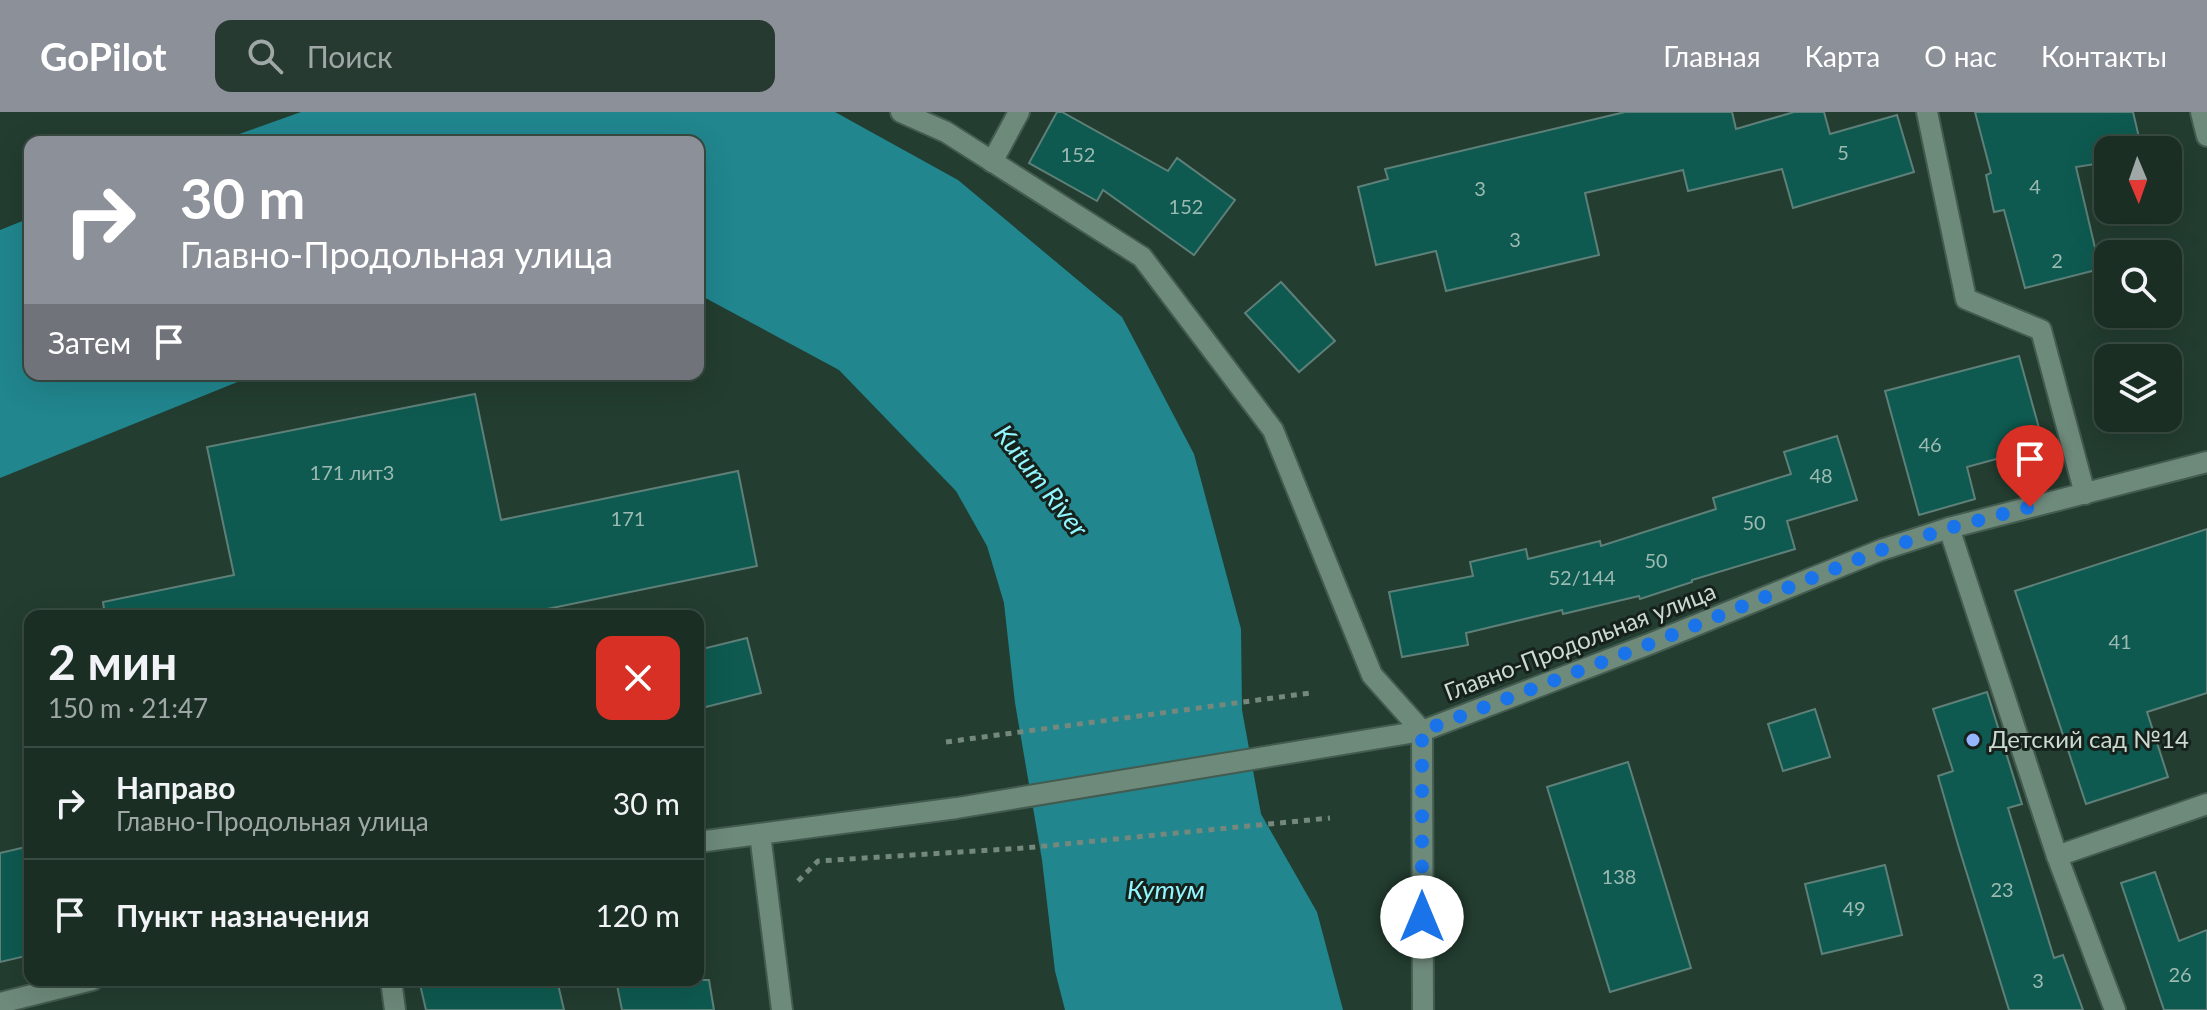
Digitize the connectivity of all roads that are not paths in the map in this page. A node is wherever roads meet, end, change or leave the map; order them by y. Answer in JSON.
{"nodes":[{"id":1,"x":901,"y":112,"type":"edge"},
{"id":2,"x":1019,"y":112,"type":"edge"},
{"id":3,"x":1927,"y":112,"type":"edge"},
{"id":4,"x":2201,"y":112,"type":"edge"},
{"id":5,"x":2207,"y":136,"type":"edge"},
{"id":6,"x":992,"y":162,"type":"junction"},
{"id":7,"x":2207,"y":462,"type":"edge"},
{"id":8,"x":2085,"y":494,"type":"junction"},
{"id":9,"x":1949,"y":528,"type":"junction"},
{"id":10,"x":1422,"y":731,"type":"junction"},
{"id":11,"x":2207,"y":804,"type":"edge"},
{"id":12,"x":760,"y":834,"type":"junction"},
{"id":13,"x":704,"y":841,"type":"edge"},
{"id":14,"x":2057,"y":856,"type":"junction"},
{"id":15,"x":68,"y":986,"type":"edge"},
{"id":16,"x":392,"y":986,"type":"edge"},
{"id":17,"x":0,"y":1003,"type":"edge"},
{"id":18,"x":395,"y":1010,"type":"edge"},
{"id":19,"x":782,"y":1010,"type":"edge"},
{"id":20,"x":1423,"y":1010,"type":"edge"},
{"id":21,"x":2115,"y":1010,"type":"edge"}],
"edges":[{"from":1,"to":6,"type":"street"},
{"from":2,"to":6,"type":"street"},
{"from":3,"to":8,"type":"street"},
{"from":4,"to":5,"type":"street"},
{"from":6,"to":10,"type":"street"},
{"from":7,"to":8,"type":"street","name":"Главно-Продольная улица"},
{"from":8,"to":9,"type":"street","name":"Главно-Продольная улица"},
{"from":9,"to":10,"type":"street","name":"Главно-Продольная улица"},
{"from":9,"to":14,"type":"street"},
{"from":10,"to":12,"type":"street","name":"Главно-Продольная улица"},
{"from":10,"to":20,"type":"street"},
{"from":11,"to":14,"type":"street"},
{"from":12,"to":13,"type":"street","name":"Главно-Продольная улица"},
{"from":12,"to":19,"type":"street"},
{"from":14,"to":21,"type":"street"},
{"from":15,"to":17,"type":"street"},
{"from":16,"to":18,"type":"street"}]}
